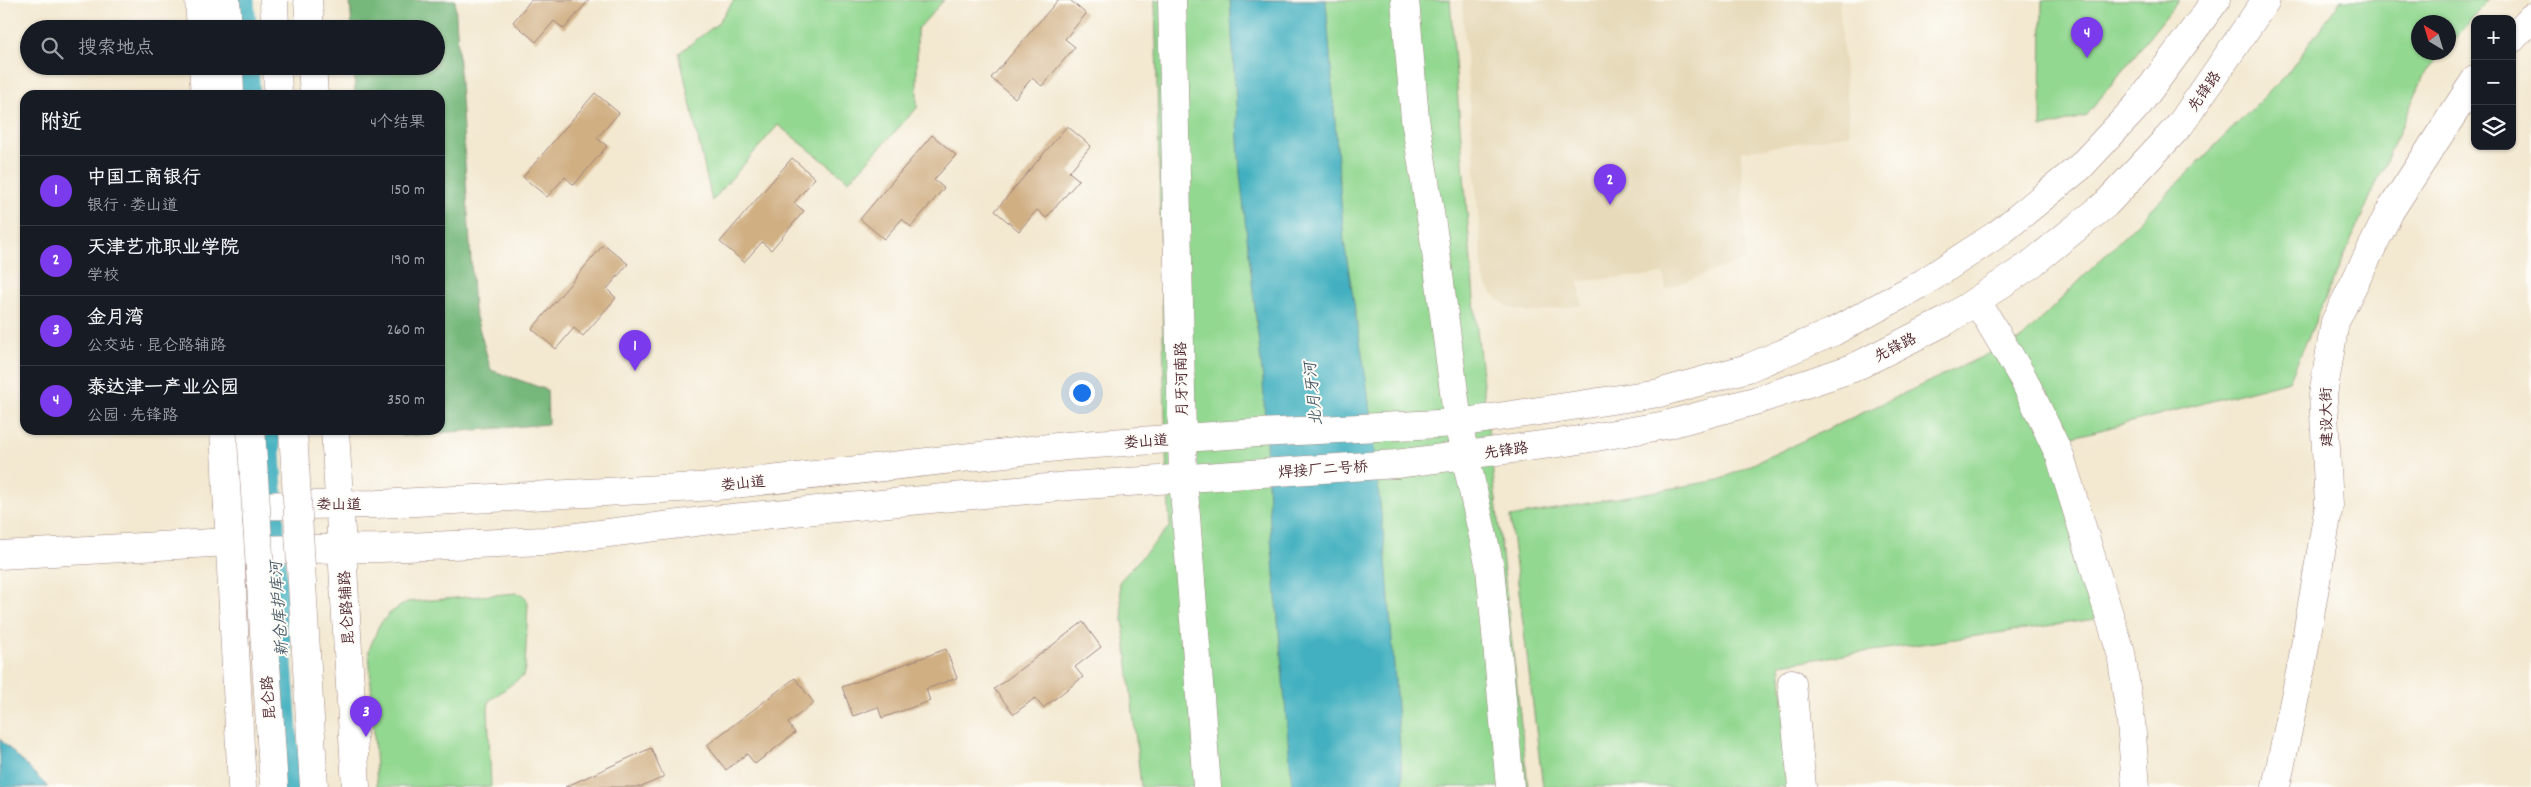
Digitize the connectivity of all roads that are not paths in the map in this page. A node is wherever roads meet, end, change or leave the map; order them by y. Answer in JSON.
{"nodes":[{"id":1,"x":199,"y":0,"type":"edge"},
{"id":2,"x":226,"y":0,"type":"edge"},
{"id":3,"x":274,"y":0,"type":"edge"},
{"id":4,"x":308,"y":0,"type":"edge"},
{"id":5,"x":1172,"y":0,"type":"edge"},
{"id":6,"x":1405,"y":0,"type":"edge"},
{"id":7,"x":2216,"y":0,"type":"edge"},
{"id":8,"x":2266,"y":0,"type":"edge"},
{"id":9,"x":2531,"y":18,"type":"edge"},
{"id":10,"x":200,"y":20,"type":"edge"},
{"id":11,"x":227,"y":20,"type":"edge"},
{"id":12,"x":275,"y":20,"type":"edge"},
{"id":13,"x":309,"y":20,"type":"edge"},
{"id":14,"x":2516,"y":35,"type":"edge"},
{"id":15,"x":204,"y":75,"type":"edge"},
{"id":16,"x":229,"y":75,"type":"edge"},
{"id":17,"x":277,"y":75,"type":"edge"},
{"id":18,"x":313,"y":75,"type":"edge"},
{"id":19,"x":2471,"y":86,"type":"edge"},
{"id":20,"x":205,"y":90,"type":"edge"},
{"id":21,"x":230,"y":90,"type":"edge"},
{"id":22,"x":278,"y":90,"type":"edge"},
{"id":23,"x":314,"y":90,"type":"edge"},
{"id":24,"x":1981,"y":308,"type":"dead end"},
{"id":25,"x":1458,"y":423,"type":"junction"},
{"id":26,"x":224,"y":435,"type":"edge"},
{"id":27,"x":251,"y":435,"type":"edge"},
{"id":28,"x":293,"y":435,"type":"edge"},
{"id":29,"x":334,"y":435,"type":"edge"},
{"id":30,"x":1182,"y":438,"type":"junction"},
{"id":31,"x":1465,"y":456,"type":"junction"},
{"id":32,"x":1396,"y":464,"type":"joint"},
{"id":33,"x":1184,"y":478,"type":"junction"},
{"id":34,"x":326,"y":504,"type":"junction"},
{"id":35,"x":228,"y":506,"type":"junction"},
{"id":36,"x":230,"y":546,"type":"junction"},
{"id":37,"x":343,"y":548,"type":"junction"},
{"id":38,"x":0,"y":554,"type":"edge"},
{"id":39,"x":1792,"y":683,"type":"dead end"},
{"id":40,"x":242,"y":787,"type":"edge"},
{"id":41,"x":274,"y":787,"type":"edge"},
{"id":42,"x":314,"y":787,"type":"edge"},
{"id":43,"x":356,"y":787,"type":"edge"},
{"id":44,"x":1207,"y":787,"type":"edge"},
{"id":45,"x":1510,"y":787,"type":"edge"},
{"id":46,"x":1802,"y":787,"type":"edge"},
{"id":47,"x":2136,"y":787,"type":"edge"},
{"id":48,"x":2276,"y":787,"type":"edge"}],
"edges":[{"from":1,"to":10,"type":"main road"},
{"from":2,"to":11,"type":"main road"},
{"from":3,"to":12,"type":"main road"},
{"from":4,"to":13,"type":"main road"},
{"from":5,"to":30,"type":"main road","name":"月牙河南路"},
{"from":6,"to":25,"type":"main road"},
{"from":7,"to":25,"type":"main road"},
{"from":8,"to":31,"type":"main road","name":"先锋路"},
{"from":9,"to":14,"type":"main road"},
{"from":15,"to":20,"type":"main road"},
{"from":16,"to":21,"type":"main road"},
{"from":17,"to":22,"type":"main road"},
{"from":18,"to":23,"type":"main road"},
{"from":19,"to":48,"type":"main road","name":"建设大街"},
{"from":24,"to":47,"type":"main road"},
{"from":25,"to":30,"type":"main road","name":"娄山道"},
{"from":25,"to":31,"type":"main road"},
{"from":26,"to":35,"type":"main road"},
{"from":27,"to":41,"type":"main road","name":"昆仑路","bridge":true},
{"from":28,"to":42,"type":"main road","bridge":true},
{"from":29,"to":34,"type":"main road","name":"昆仑路辅路"},
{"from":30,"to":33,"type":"main road","name":"月牙河南路"},
{"from":30,"to":34,"type":"main road","name":"娄山道"},
{"from":31,"to":32,"type":"main road","name":"先锋路"},
{"from":31,"to":45,"type":"main road"},
{"from":32,"to":33,"type":"main road","name":"焊接厂二号桥"},
{"from":33,"to":37,"type":"main road"},
{"from":33,"to":44,"type":"main road","name":"月牙河南路"},
{"from":34,"to":35,"type":"main road","name":"娄山道","bridge":true},
{"from":34,"to":37,"type":"main road","name":"昆仑路辅路"},
{"from":35,"to":36,"type":"main road"},
{"from":36,"to":37,"type":"main road","bridge":true},
{"from":36,"to":38,"type":"main road"},
{"from":36,"to":40,"type":"main road"},
{"from":37,"to":43,"type":"main road","name":"昆仑路辅路"},
{"from":39,"to":46,"type":"main road"}]}
